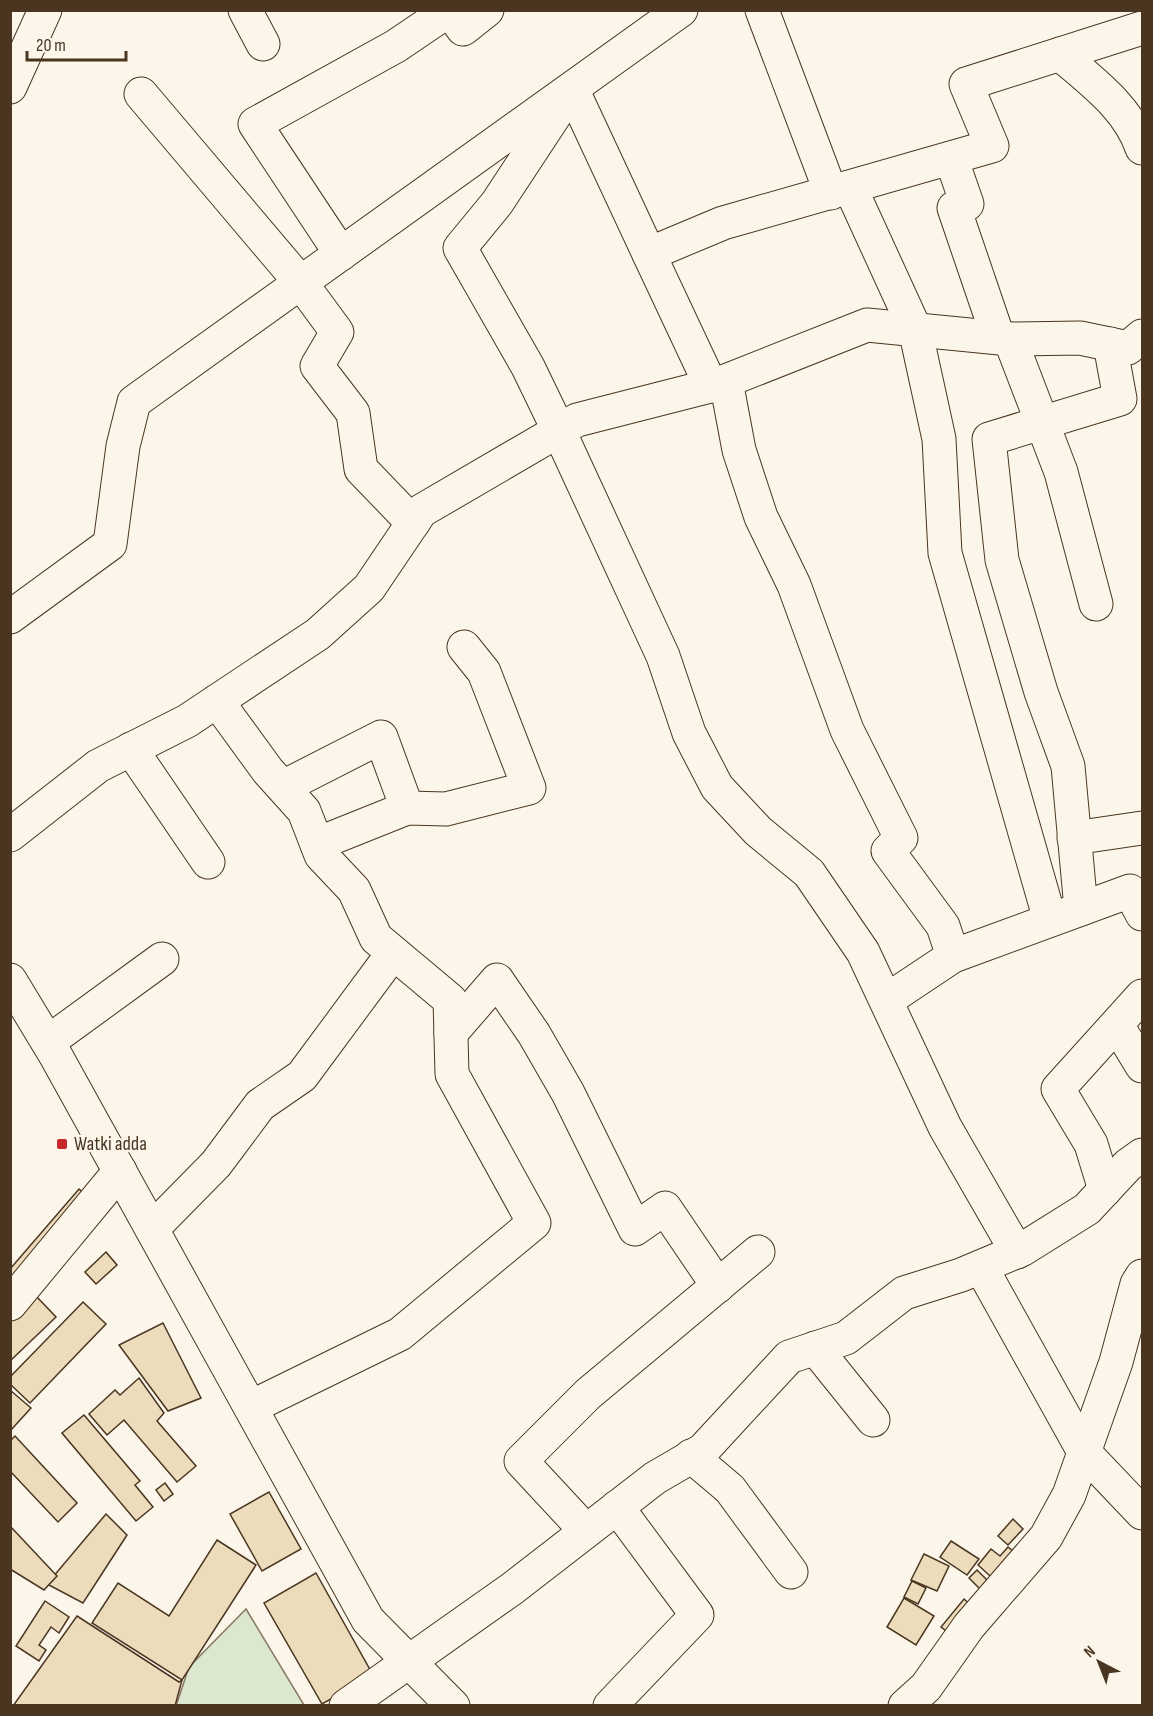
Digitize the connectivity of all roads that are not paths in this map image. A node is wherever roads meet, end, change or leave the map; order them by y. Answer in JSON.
{"nodes":[{"id":1,"x":45,"y":10,"type":"edge"},
{"id":2,"x":245,"y":10,"type":"edge"},
{"id":3,"x":449,"y":10,"type":"edge"},
{"id":4,"x":488,"y":10,"type":"edge"},
{"id":5,"x":681,"y":10,"type":"edge"},
{"id":6,"x":762,"y":10,"type":"edge"},
{"id":7,"x":1143,"y":28,"type":"edge"},
{"id":8,"x":262,"y":44,"type":"dead end"},
{"id":9,"x":1060,"y":54,"type":"junction"},
{"id":10,"x":17,"y":56,"type":"edge"},
{"id":11,"x":10,"y":87,"type":"edge"},
{"id":12,"x":572,"y":89,"type":"junction"},
{"id":13,"x":141,"y":94,"type":"dead end"},
{"id":14,"x":1143,"y":148,"type":"edge"},
{"id":15,"x":951,"y":158,"type":"junction"},
{"id":16,"x":841,"y":190,"type":"junction"},
{"id":17,"x":341,"y":254,"type":"junction"},
{"id":18,"x":649,"y":254,"type":"junction"},
{"id":19,"x":301,"y":283,"type":"junction"},
{"id":20,"x":915,"y":329,"type":"junction"},
{"id":21,"x":1143,"y":336,"type":"edge"},
{"id":22,"x":1004,"y":338,"type":"junction"},
{"id":23,"x":1110,"y":344,"type":"junction"},
{"id":24,"x":718,"y":383,"type":"junction"},
{"id":25,"x":1043,"y":424,"type":"junction"},
{"id":26,"x":559,"y":431,"type":"junction"},
{"id":27,"x":413,"y":523,"type":"junction"},
{"id":28,"x":1096,"y":604,"type":"dead end"},
{"id":29,"x":10,"y":617,"type":"edge"},
{"id":30,"x":464,"y":647,"type":"dead end"},
{"id":31,"x":217,"y":701,"type":"junction"},
{"id":32,"x":132,"y":749,"type":"junction"},
{"id":33,"x":283,"y":787,"type":"junction"},
{"id":34,"x":407,"y":808,"type":"junction"},
{"id":35,"x":1143,"y":828,"type":"edge"},
{"id":36,"x":10,"y":835,"type":"edge"},
{"id":37,"x":1074,"y":838,"type":"junction"},
{"id":38,"x":317,"y":844,"type":"junction"},
{"id":39,"x":208,"y":862,"type":"dead end"},
{"id":40,"x":1081,"y":909,"type":"junction"},
{"id":41,"x":1143,"y":914,"type":"edge"},
{"id":42,"x":1050,"y":920,"type":"junction"},
{"id":43,"x":393,"y":953,"type":"junction"},
{"id":44,"x":953,"y":956,"type":"junction"},
{"id":45,"x":162,"y":959,"type":"dead end"},
{"id":46,"x":10,"y":980,"type":"edge"},
{"id":47,"x":1143,"y":996,"type":"edge"},
{"id":48,"x":887,"y":1000,"type":"junction"},
{"id":49,"x":1118,"y":1025,"type":"junction"},
{"id":50,"x":451,"y":1033,"type":"junction"},
{"id":51,"x":48,"y":1042,"type":"junction"},
{"id":52,"x":1143,"y":1066,"type":"edge"},
{"id":53,"x":1143,"y":1155,"type":"edge"},
{"id":54,"x":120,"y":1171,"type":"junction"},
{"id":55,"x":1105,"y":1190,"type":"junction"},
{"id":56,"x":152,"y":1229,"type":"junction"},
{"id":57,"x":758,"y":1252,"type":"dead end"},
{"id":58,"x":1017,"y":1252,"type":"junction"},
{"id":59,"x":981,"y":1267,"type":"junction"},
{"id":60,"x":1143,"y":1276,"type":"edge"},
{"id":61,"x":718,"y":1286,"type":"junction"},
{"id":62,"x":10,"y":1304,"type":"edge"},
{"id":63,"x":815,"y":1348,"type":"junction"},
{"id":64,"x":251,"y":1407,"type":"junction"},
{"id":65,"x":873,"y":1419,"type":"dead end"},
{"id":66,"x":1084,"y":1452,"type":"junction"},
{"id":67,"x":691,"y":1456,"type":"junction"},
{"id":68,"x":617,"y":1507,"type":"junction"},
{"id":69,"x":1143,"y":1513,"type":"edge"},
{"id":70,"x":586,"y":1531,"type":"junction"},
{"id":71,"x":791,"y":1572,"type":"dead end"},
{"id":72,"x":409,"y":1661,"type":"junction"},
{"id":73,"x":346,"y":1706,"type":"edge"},
{"id":74,"x":453,"y":1706,"type":"edge"},
{"id":75,"x":610,"y":1706,"type":"edge"},
{"id":76,"x":905,"y":1706,"type":"edge"}],
"edges":[{"from":1,"to":10,"type":"street"},
{"from":2,"to":8,"type":"street"},
{"from":3,"to":4,"type":"street"},
{"from":3,"to":17,"type":"street"},
{"from":5,"to":12,"type":"street"},
{"from":6,"to":16,"type":"street"},
{"from":7,"to":9,"type":"street"},
{"from":9,"to":14,"type":"street"},
{"from":9,"to":15,"type":"street"},
{"from":10,"to":11,"type":"street"},
{"from":12,"to":17,"type":"street"},
{"from":12,"to":18,"type":"street"},
{"from":12,"to":26,"type":"street"},
{"from":13,"to":19,"type":"street"},
{"from":15,"to":16,"type":"street"},
{"from":15,"to":22,"type":"street"},
{"from":16,"to":18,"type":"street"},
{"from":16,"to":20,"type":"street"},
{"from":17,"to":19,"type":"street"},
{"from":18,"to":24,"type":"street"},
{"from":19,"to":27,"type":"street"},
{"from":19,"to":29,"type":"street"},
{"from":20,"to":22,"type":"street"},
{"from":20,"to":24,"type":"street"},
{"from":20,"to":42,"type":"street"},
{"from":21,"to":23,"type":"street"},
{"from":22,"to":23,"type":"street"},
{"from":22,"to":25,"type":"street"},
{"from":23,"to":25,"type":"street"},
{"from":24,"to":26,"type":"street"},
{"from":24,"to":44,"type":"street"},
{"from":25,"to":28,"type":"street"},
{"from":25,"to":37,"type":"street"},
{"from":26,"to":27,"type":"street"},
{"from":26,"to":48,"type":"street"},
{"from":27,"to":31,"type":"street"},
{"from":30,"to":34,"type":"street"},
{"from":31,"to":32,"type":"street"},
{"from":31,"to":33,"type":"street"},
{"from":32,"to":36,"type":"street"},
{"from":32,"to":39,"type":"street"},
{"from":33,"to":34,"type":"street"},
{"from":33,"to":38,"type":"street"},
{"from":34,"to":38,"type":"street"},
{"from":35,"to":37,"type":"street"},
{"from":37,"to":40,"type":"street"},
{"from":38,"to":43,"type":"street"},
{"from":40,"to":41,"type":"street"},
{"from":40,"to":42,"type":"street"},
{"from":42,"to":44,"type":"street"},
{"from":43,"to":50,"type":"street"},
{"from":43,"to":56,"type":"street"},
{"from":44,"to":48,"type":"street"},
{"from":45,"to":51,"type":"street"},
{"from":46,"to":51,"type":"street"},
{"from":47,"to":49,"type":"street"},
{"from":48,"to":58,"type":"street"},
{"from":49,"to":52,"type":"street"},
{"from":49,"to":55,"type":"street"},
{"from":50,"to":61,"type":"street"},
{"from":50,"to":64,"type":"street"},
{"from":51,"to":54,"type":"street"},
{"from":53,"to":55,"type":"street"},
{"from":54,"to":56,"type":"street"},
{"from":54,"to":62,"type":"street"},
{"from":55,"to":58,"type":"street"},
{"from":56,"to":64,"type":"street"},
{"from":57,"to":61,"type":"street"},
{"from":58,"to":59,"type":"street"},
{"from":59,"to":63,"type":"street"},
{"from":59,"to":66,"type":"street"},
{"from":60,"to":66,"type":"street"},
{"from":61,"to":70,"type":"street"},
{"from":63,"to":65,"type":"street"},
{"from":63,"to":67,"type":"street"},
{"from":64,"to":72,"type":"street"},
{"from":66,"to":69,"type":"street"},
{"from":66,"to":76,"type":"street"},
{"from":67,"to":68,"type":"street"},
{"from":67,"to":71,"type":"street"},
{"from":68,"to":70,"type":"street"},
{"from":68,"to":75,"type":"street"},
{"from":70,"to":72,"type":"street"},
{"from":72,"to":73,"type":"street"},
{"from":72,"to":74,"type":"street"}]}
